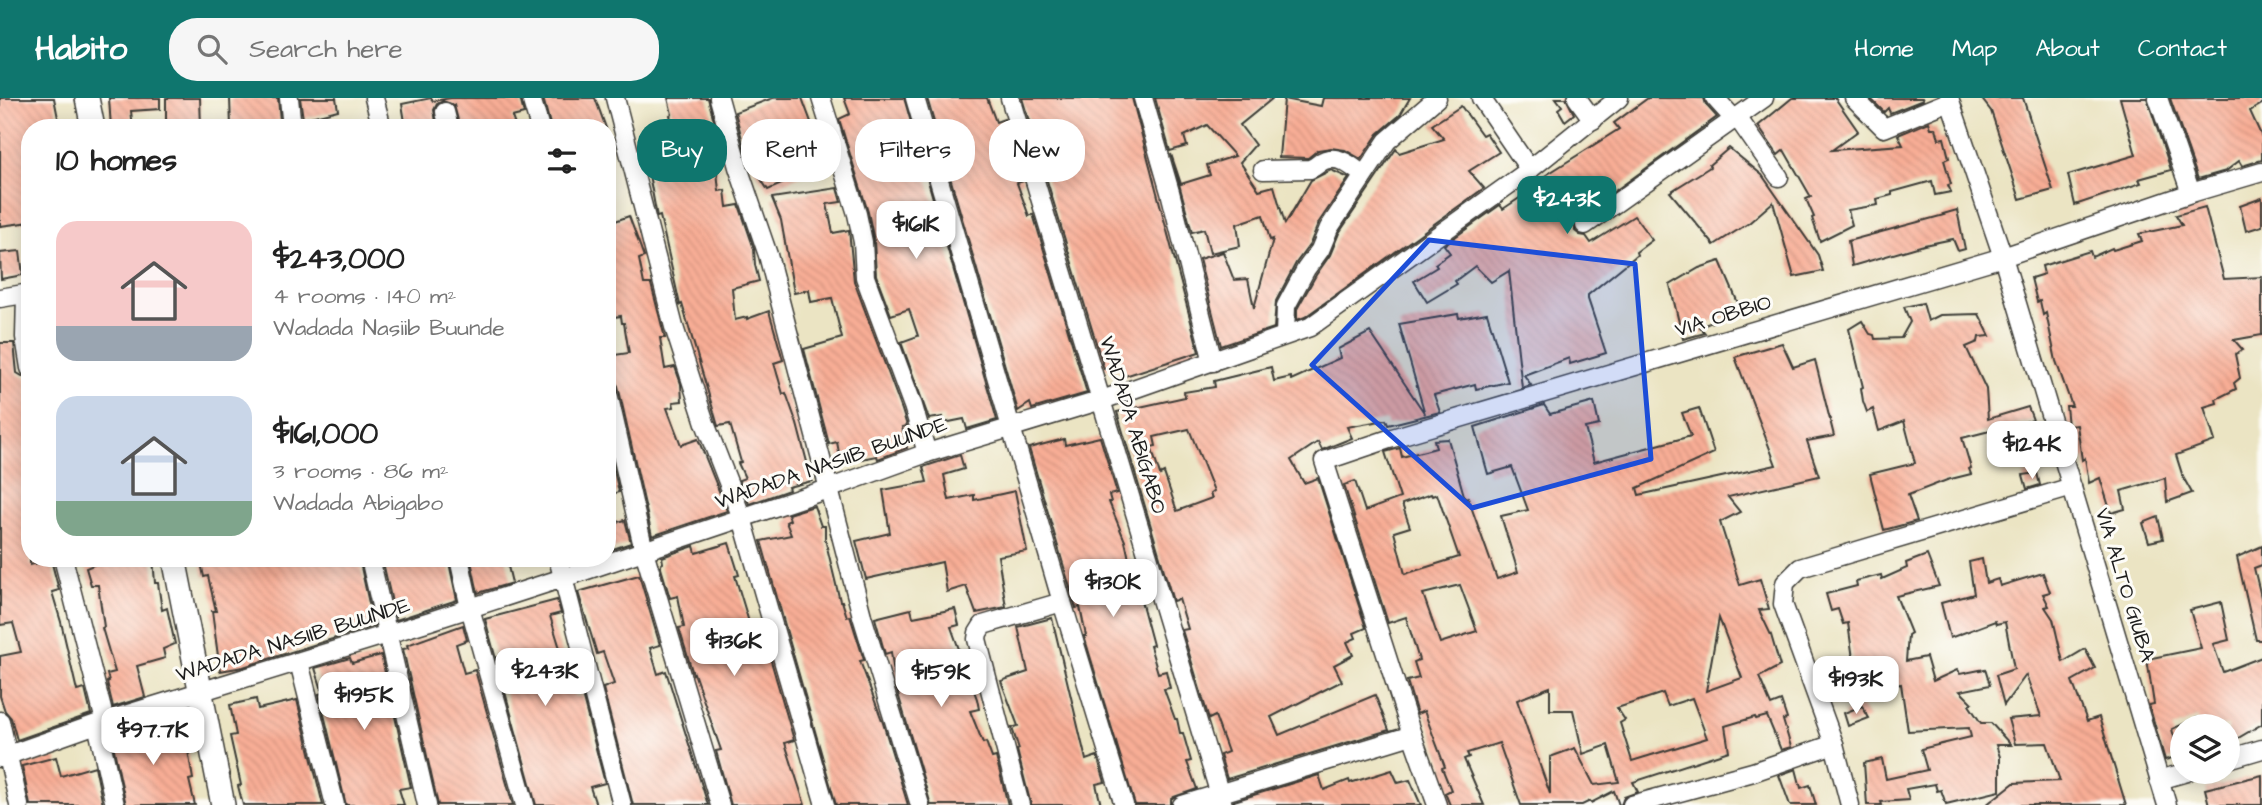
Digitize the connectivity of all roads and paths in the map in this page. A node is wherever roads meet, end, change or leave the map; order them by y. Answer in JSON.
{"nodes":[{"id":1,"x":87,"y":98,"type":"edge"},
{"id":2,"x":289,"y":98,"type":"edge"},
{"id":3,"x":374,"y":98,"type":"edge"},
{"id":4,"x":531,"y":98,"type":"edge"},
{"id":5,"x":615,"y":98,"type":"edge"},
{"id":6,"x":719,"y":98,"type":"edge"},
{"id":7,"x":821,"y":98,"type":"edge"},
{"id":8,"x":915,"y":98,"type":"edge"},
{"id":9,"x":1010,"y":98,"type":"edge"},
{"id":10,"x":1143,"y":98,"type":"edge"},
{"id":11,"x":1435,"y":98,"type":"edge"},
{"id":12,"x":1480,"y":98,"type":"edge"},
{"id":13,"x":1577,"y":98,"type":"edge"},
{"id":14,"x":1619,"y":98,"type":"edge"},
{"id":15,"x":1715,"y":98,"type":"edge"},
{"id":16,"x":1764,"y":98,"type":"edge"},
{"id":17,"x":1854,"y":98,"type":"edge"},
{"id":18,"x":2158,"y":98,"type":"edge"},
{"id":19,"x":1950,"y":99,"type":"edge"},
{"id":20,"x":1735,"y":118,"type":"junction"},
{"id":21,"x":91,"y":119,"type":"edge"},
{"id":22,"x":291,"y":119,"type":"edge"},
{"id":23,"x":380,"y":119,"type":"edge"},
{"id":24,"x":537,"y":119,"type":"edge"},
{"id":25,"x":1593,"y":120,"type":"junction"},
{"id":26,"x":1263,"y":170,"type":"dead end"},
{"id":27,"x":1530,"y":170,"type":"junction"},
{"id":28,"x":2262,"y":172,"type":"edge"},
{"id":29,"x":1363,"y":175,"type":"junction"},
{"id":30,"x":1779,"y":177,"type":"dead end"},
{"id":31,"x":2191,"y":193,"type":"junction"},
{"id":32,"x":1585,"y":225,"type":"dead end"},
{"id":33,"x":2003,"y":257,"type":"junction"},
{"id":34,"x":21,"y":295,"type":"edge"},
{"id":35,"x":0,"y":298,"type":"edge"},
{"id":36,"x":1285,"y":335,"type":"junction"},
{"id":37,"x":1213,"y":362,"type":"junction"},
{"id":38,"x":1102,"y":400,"type":"junction"},
{"id":39,"x":1012,"y":427,"type":"junction"},
{"id":40,"x":616,"y":428,"type":"edge"},
{"id":41,"x":927,"y":453,"type":"junction"},
{"id":42,"x":2071,"y":487,"type":"junction"},
{"id":43,"x":828,"y":489,"type":"junction"},
{"id":44,"x":741,"y":518,"type":"junction"},
{"id":45,"x":644,"y":551,"type":"junction"},
{"id":46,"x":616,"y":560,"type":"edge"},
{"id":47,"x":65,"y":567,"type":"edge"},
{"id":48,"x":176,"y":567,"type":"edge"},
{"id":49,"x":372,"y":567,"type":"edge"},
{"id":50,"x":461,"y":567,"type":"edge"},
{"id":51,"x":560,"y":567,"type":"edge"},
{"id":52,"x":596,"y":567,"type":"edge"},
{"id":53,"x":563,"y":578,"type":"junction"},
{"id":54,"x":1062,"y":601,"type":"junction"},
{"id":55,"x":470,"y":608,"type":"junction"},
{"id":56,"x":386,"y":635,"type":"junction"},
{"id":57,"x":299,"y":662,"type":"junction"},
{"id":58,"x":200,"y":692,"type":"junction"},
{"id":59,"x":0,"y":721,"type":"edge"},
{"id":60,"x":101,"y":723,"type":"junction"},
{"id":61,"x":1412,"y":736,"type":"junction"},
{"id":62,"x":1833,"y":744,"type":"junction"},
{"id":63,"x":2262,"y":749,"type":"edge"},
{"id":64,"x":2240,"y":755,"type":"edge"},
{"id":65,"x":4,"y":757,"type":"edge"},
{"id":66,"x":2170,"y":777,"type":"edge"},
{"id":67,"x":2159,"y":780,"type":"junction"},
{"id":68,"x":1222,"y":799,"type":"edge"},
{"id":69,"x":19,"y":805,"type":"edge"},
{"id":70,"x":115,"y":805,"type":"edge"},
{"id":71,"x":223,"y":805,"type":"edge"},
{"id":72,"x":335,"y":805,"type":"edge"},
{"id":73,"x":427,"y":805,"type":"edge"},
{"id":74,"x":525,"y":805,"type":"edge"},
{"id":75,"x":622,"y":805,"type":"edge"},
{"id":76,"x":719,"y":805,"type":"edge"},
{"id":77,"x":825,"y":805,"type":"edge"},
{"id":78,"x":920,"y":805,"type":"edge"},
{"id":79,"x":1020,"y":805,"type":"edge"},
{"id":80,"x":1124,"y":805,"type":"edge"},
{"id":81,"x":1182,"y":805,"type":"edge"},
{"id":82,"x":1437,"y":805,"type":"edge"},
{"id":83,"x":1632,"y":805,"type":"edge"},
{"id":84,"x":1850,"y":805,"type":"edge"},
{"id":85,"x":2167,"y":805,"type":"edge"}],
"edges":[{"from":1,"to":21,"type":"main road"},
{"from":2,"to":22,"type":"street"},
{"from":3,"to":23,"type":"street"},
{"from":4,"to":24,"type":"street"},
{"from":5,"to":44,"type":"street"},
{"from":6,"to":43,"type":"street"},
{"from":7,"to":41,"type":"street"},
{"from":8,"to":39,"type":"street"},
{"from":9,"to":38,"type":"street","name":"WADADA ABIGABO"},
{"from":10,"to":37,"type":"street"},
{"from":11,"to":29,"type":"street"},
{"from":12,"to":27,"type":"street"},
{"from":13,"to":25,"type":"street"},
{"from":14,"to":25,"type":"street","name":"WADADA NASIIB BUUNDE"},
{"from":15,"to":20,"type":"street"},
{"from":16,"to":20,"type":"street"},
{"from":17,"to":19,"type":"street"},
{"from":18,"to":31,"type":"street"},
{"from":19,"to":33,"type":"street","name":"VIA ALTO GIUBA"},
{"from":20,"to":30,"type":"street"},
{"from":20,"to":32,"type":"street"},
{"from":25,"to":27,"type":"street","name":"WADADA NASIIB BUUNDE"},
{"from":26,"to":29,"type":"street"},
{"from":27,"to":36,"type":"street","name":"WADADA NASIIB BUUNDE"},
{"from":28,"to":31,"type":"street","name":"VIA OBBIO"},
{"from":29,"to":36,"type":"street"},
{"from":31,"to":33,"type":"street","name":"VIA OBBIO"},
{"from":33,"to":42,"type":"street","name":"VIA ALTO GIUBA"},
{"from":33,"to":61,"type":"street","name":"VIA OBBIO"},
{"from":34,"to":35,"type":"street"},
{"from":36,"to":37,"type":"street","name":"WADADA NASIIB BUUNDE"},
{"from":37,"to":38,"type":"street","name":"WADADA NASIIB BUUNDE"},
{"from":38,"to":39,"type":"street","name":"WADADA NASIIB BUUNDE"},
{"from":38,"to":68,"type":"street","name":"WADADA ABIGABO"},
{"from":39,"to":41,"type":"street","name":"WADADA NASIIB BUUNDE"},
{"from":39,"to":54,"type":"street"},
{"from":40,"to":45,"type":"street"},
{"from":41,"to":43,"type":"street","name":"WADADA NASIIB BUUNDE"},
{"from":42,"to":62,"type":"street"},
{"from":42,"to":67,"type":"street","name":"VIA ALTO GIUBA"},
{"from":43,"to":44,"type":"street","name":"WADADA NASIIB BUUNDE"},
{"from":43,"to":78,"type":"street"},
{"from":44,"to":45,"type":"street","name":"WADADA NASIIB BUUNDE"},
{"from":44,"to":77,"type":"street"},
{"from":45,"to":46,"type":"street","name":"WADADA NASIIB BUUNDE"},
{"from":45,"to":76,"type":"street"},
{"from":47,"to":60,"type":"street"},
{"from":48,"to":58,"type":"main road"},
{"from":49,"to":56,"type":"street"},
{"from":50,"to":55,"type":"street"},
{"from":51,"to":53,"type":"street"},
{"from":52,"to":53,"type":"street","name":"WADADA NASIIB BUUNDE"},
{"from":53,"to":55,"type":"street","name":"WADADA NASIIB BUUNDE"},
{"from":53,"to":75,"type":"street"},
{"from":54,"to":79,"type":"street"},
{"from":54,"to":80,"type":"street"},
{"from":55,"to":56,"type":"street","name":"WADADA NASIIB BUUNDE"},
{"from":55,"to":74,"type":"street"},
{"from":56,"to":57,"type":"street","name":"WADADA NASIIB BUUNDE"},
{"from":56,"to":73,"type":"street"},
{"from":57,"to":58,"type":"street","name":"WADADA NASIIB BUUNDE"},
{"from":57,"to":72,"type":"street"},
{"from":58,"to":60,"type":"street","name":"WADADA NASIIB BUUNDE"},
{"from":58,"to":71,"type":"main road"},
{"from":59,"to":65,"type":"street"},
{"from":60,"to":65,"type":"street","name":"WADADA NASIIB BUUNDE"},
{"from":60,"to":70,"type":"street"},
{"from":61,"to":68,"type":"street"},
{"from":61,"to":82,"type":"street"},
{"from":62,"to":83,"type":"street"},
{"from":62,"to":84,"type":"street"},
{"from":63,"to":64,"type":"street"},
{"from":65,"to":69,"type":"street"},
{"from":66,"to":67,"type":"street"},
{"from":67,"to":85,"type":"street","name":"VIA ALTO GIUBA"},
{"from":68,"to":81,"type":"street"}]}
